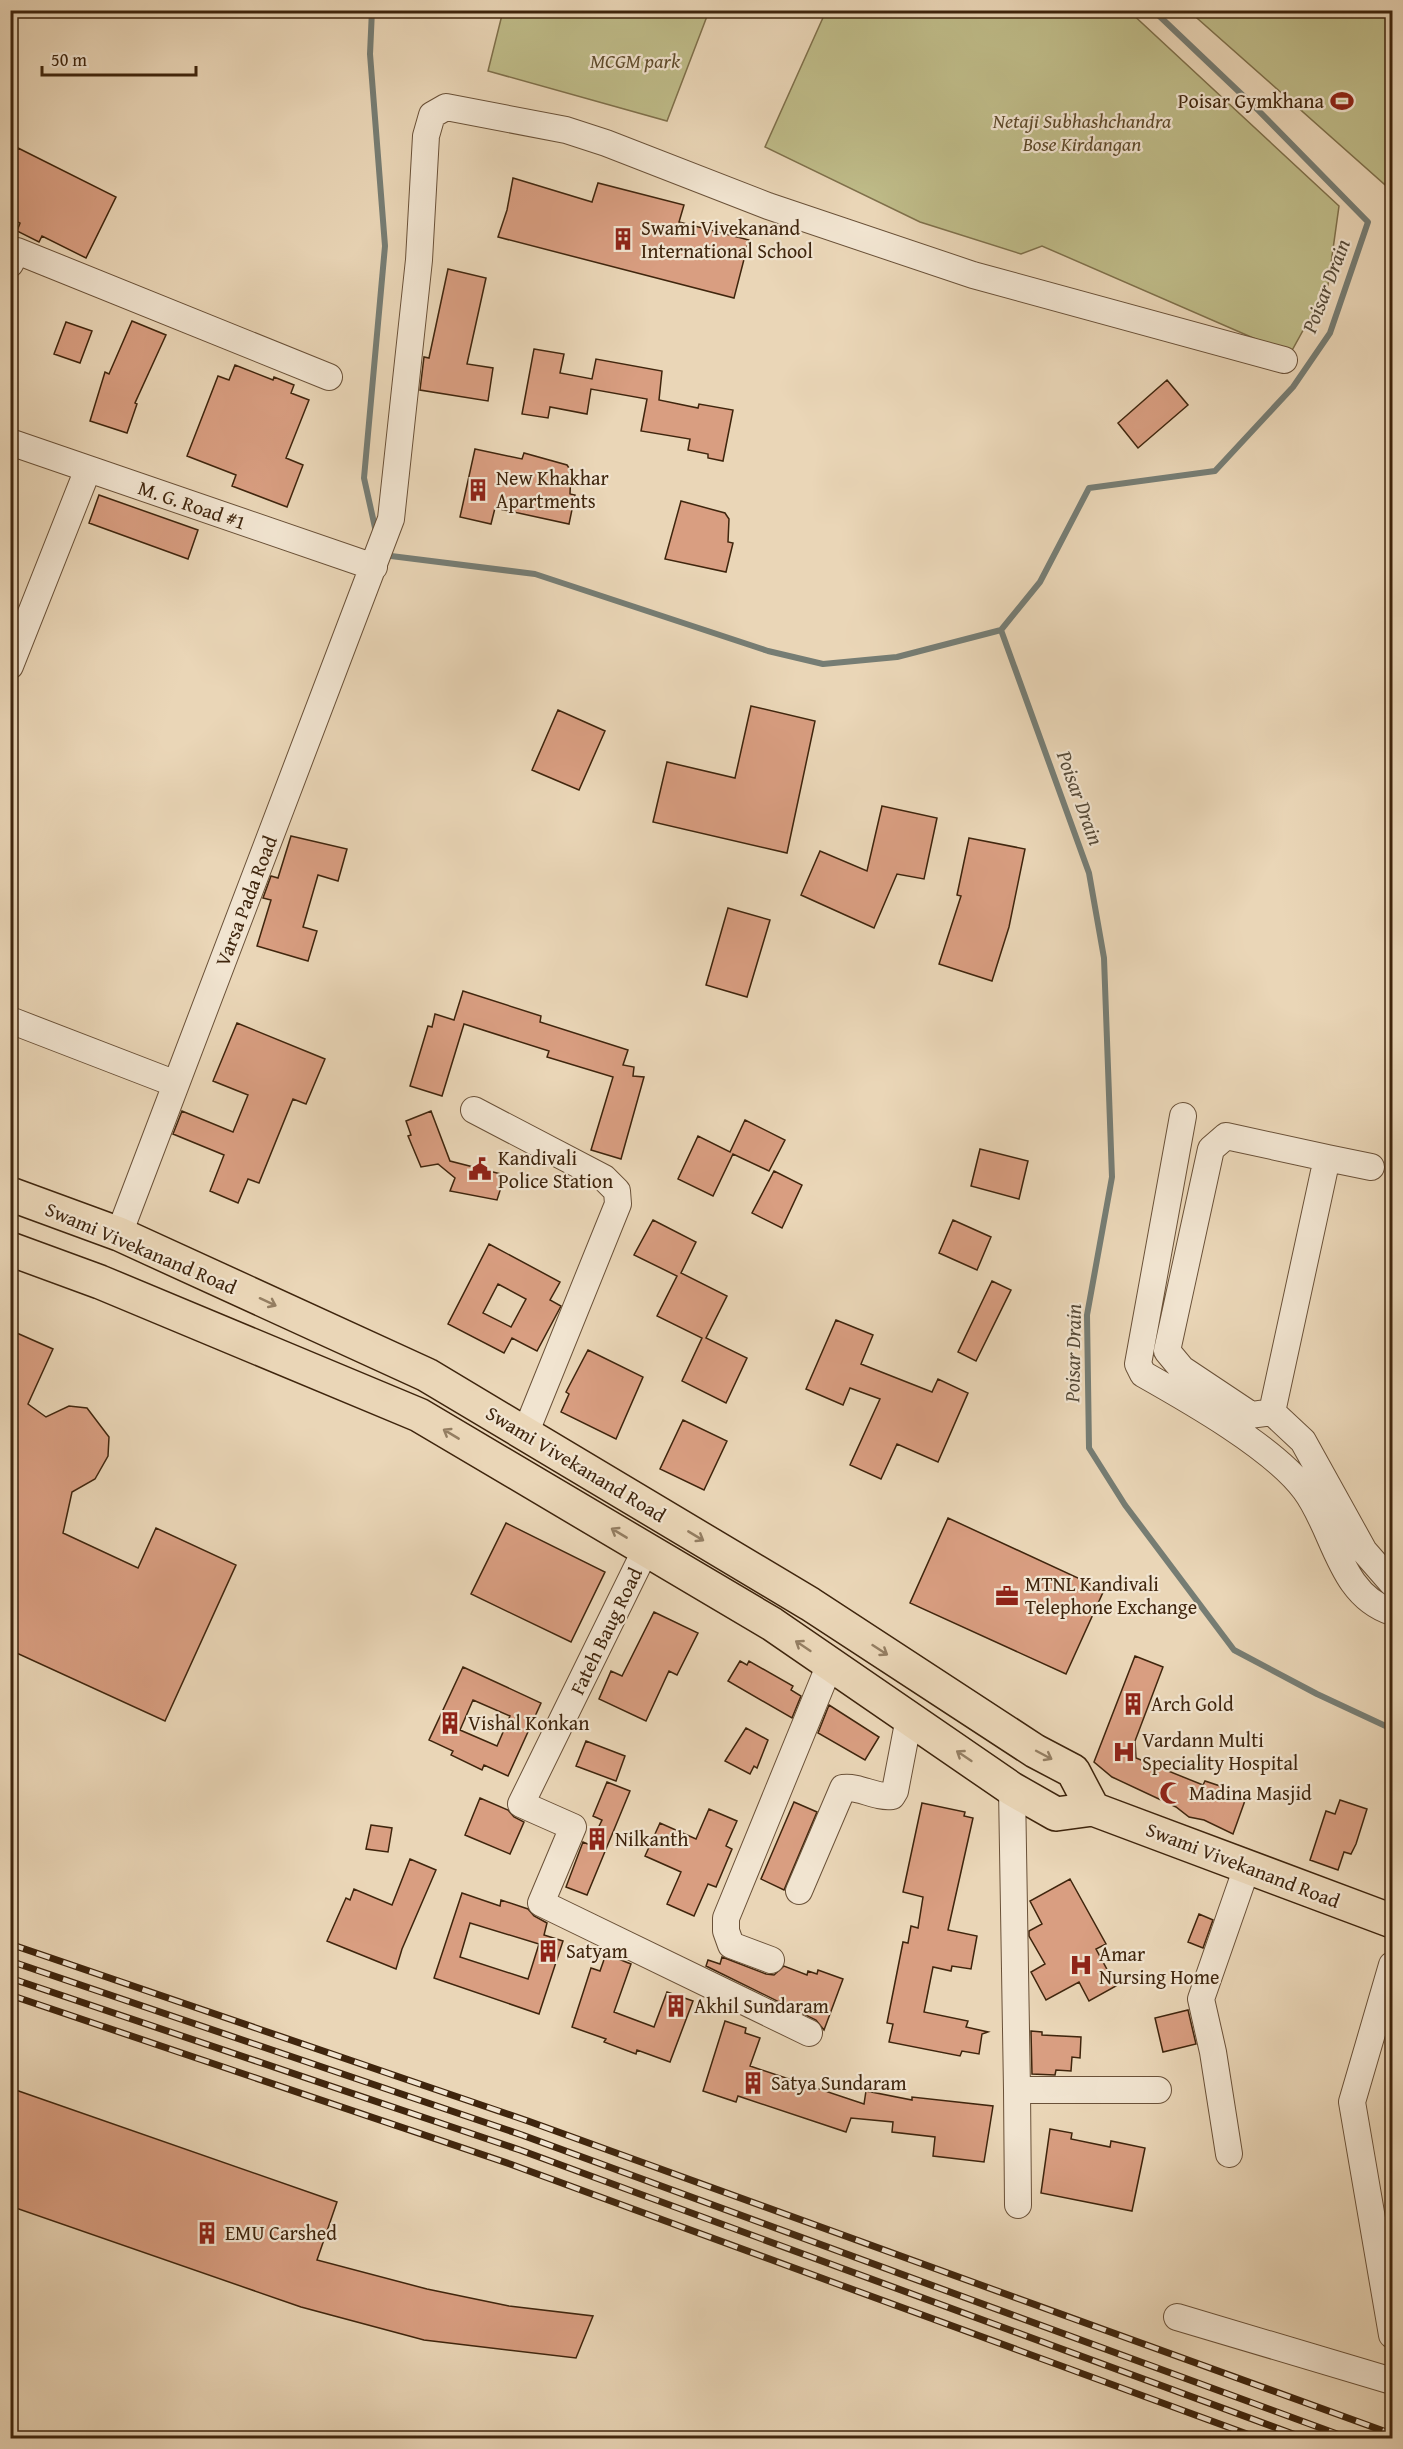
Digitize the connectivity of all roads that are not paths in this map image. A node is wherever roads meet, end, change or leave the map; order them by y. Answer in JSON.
{"nodes":[{"id":1,"x":10,"y":264,"type":"edge"},
{"id":2,"x":1284,"y":360,"type":"dead end"},
{"id":3,"x":329,"y":376,"type":"dead end"},
{"id":4,"x":10,"y":442,"type":"edge"},
{"id":5,"x":88,"y":469,"type":"junction"},
{"id":6,"x":374,"y":567,"type":"junction"},
{"id":7,"x":10,"y":666,"type":"edge"},
{"id":8,"x":10,"y":1020,"type":"edge"},
{"id":9,"x":176,"y":1084,"type":"junction"},
{"id":10,"x":474,"y":1110,"type":"dead end"},
{"id":11,"x":1183,"y":1116,"type":"dead end"},
{"id":12,"x":1328,"y":1158,"type":"junction"},
{"id":13,"x":1371,"y":1167,"type":"dead end"},
{"id":14,"x":10,"y":1194,"type":"edge"},
{"id":15,"x":119,"y":1234,"type":"junction"},
{"id":16,"x":10,"y":1249,"type":"edge"},
{"id":17,"x":1272,"y":1412,"type":"junction"},
{"id":18,"x":525,"y":1434,"type":"junction"},
{"id":19,"x":646,"y":1549,"type":"junction"},
{"id":20,"x":1389,"y":1570,"type":"edge"},
{"id":21,"x":1392,"y":1612,"type":"edge"},
{"id":22,"x":830,"y":1664,"type":"junction"},
{"id":23,"x":909,"y":1718,"type":"junction"},
{"id":24,"x":1012,"y":1789,"type":"junction"},
{"id":25,"x":1093,"y":1809,"type":"junction"},
{"id":26,"x":1247,"y":1867,"type":"junction"},
{"id":27,"x":799,"y":1891,"type":"dead end"},
{"id":28,"x":1392,"y":1921,"type":"edge"},
{"id":29,"x":771,"y":1960,"type":"dead end"},
{"id":30,"x":1392,"y":1965,"type":"edge"},
{"id":31,"x":809,"y":2033,"type":"dead end"},
{"id":32,"x":1017,"y":2090,"type":"junction"},
{"id":33,"x":1158,"y":2090,"type":"dead end"},
{"id":34,"x":1229,"y":2154,"type":"dead end"},
{"id":35,"x":1018,"y":2205,"type":"dead end"},
{"id":36,"x":1177,"y":2317,"type":"dead end"},
{"id":37,"x":1392,"y":2336,"type":"edge"},
{"id":38,"x":1392,"y":2381,"type":"edge"}],
"edges":[{"from":1,"to":3,"type":"street"},
{"from":2,"to":6,"type":"street","name":"Varsa Pada Road"},
{"from":4,"to":5,"type":"street","name":"M. G. Road #1"},
{"from":5,"to":6,"type":"street","name":"M. G. Road #1"},
{"from":5,"to":7,"type":"street"},
{"from":6,"to":9,"type":"street","name":"Varsa Pada Road"},
{"from":8,"to":9,"type":"street"},
{"from":9,"to":15,"type":"street","name":"Varsa Pada Road"},
{"from":10,"to":18,"type":"street"},
{"from":11,"to":21,"type":"street"},
{"from":12,"to":13,"type":"street"},
{"from":12,"to":17,"type":"street"},
{"from":12,"to":17,"type":"street"},
{"from":14,"to":15,"type":"main road","name":"Swami Vivekanand Road"},
{"from":15,"to":18,"type":"main road","name":"Swami Vivekanand Road","one_way":true},
{"from":19,"to":16,"type":"main road","name":"Swami Vivekanand Road","one_way":true},
{"from":17,"to":20,"type":"street"},
{"from":18,"to":25,"type":"main road","name":"Swami Vivekanand Road","one_way":true},
{"from":22,"to":19,"type":"main road","name":"Swami Vivekanand Road","one_way":true},
{"from":19,"to":31,"type":"street","name":"Fateh Baug Road"},
{"from":22,"to":23,"type":"main road","name":"Swami Vivekanand Road"},
{"from":22,"to":29,"type":"street"},
{"from":24,"to":23,"type":"main road","name":"Swami Vivekanand Road","one_way":true},
{"from":23,"to":27,"type":"street"},
{"from":24,"to":25,"type":"main road","name":"Swami Vivekanand Road"},
{"from":24,"to":32,"type":"street"},
{"from":25,"to":26,"type":"main road","name":"Swami Vivekanand Road"},
{"from":26,"to":28,"type":"main road","name":"Swami Vivekanand Road"},
{"from":26,"to":34,"type":"street"},
{"from":30,"to":37,"type":"street"},
{"from":32,"to":33,"type":"street"},
{"from":32,"to":35,"type":"street"},
{"from":36,"to":38,"type":"street"}]}
